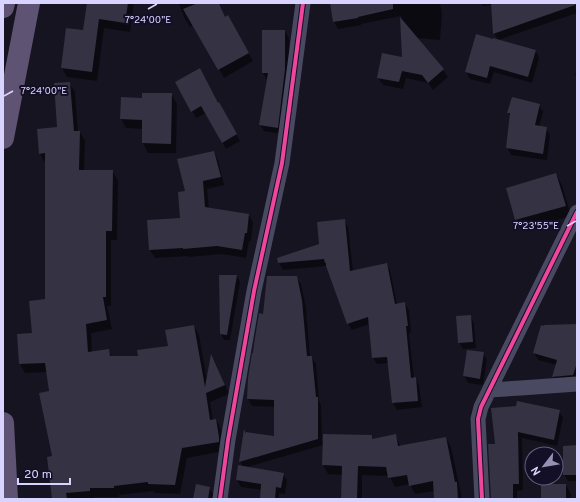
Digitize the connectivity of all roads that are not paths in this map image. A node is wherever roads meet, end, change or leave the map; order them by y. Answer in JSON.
{"nodes":[{"id":1,"x":4,"y":3,"type":"edge"},
{"id":2,"x":29,"y":3,"type":"edge"},
{"id":3,"x":303,"y":3,"type":"edge"},
{"id":4,"x":3,"y":7,"type":"edge"},
{"id":5,"x":3,"y":138,"type":"edge"},
{"id":6,"x":577,"y":212,"type":"edge"},
{"id":7,"x":577,"y":384,"type":"edge"},
{"id":8,"x":490,"y":390,"type":"junction"},
{"id":9,"x":3,"y":423,"type":"edge"},
{"id":10,"x":7,"y":499,"type":"edge"},
{"id":11,"x":220,"y":499,"type":"edge"},
{"id":12,"x":482,"y":499,"type":"edge"}],
"edges":[{"from":1,"to":4,"type":"main road"},
{"from":2,"to":5,"type":"main road"},
{"from":3,"to":11,"type":"street"},
{"from":6,"to":8,"type":"street"},
{"from":7,"to":8,"type":"street"},
{"from":8,"to":12,"type":"street"},
{"from":9,"to":10,"type":"main road"}]}
